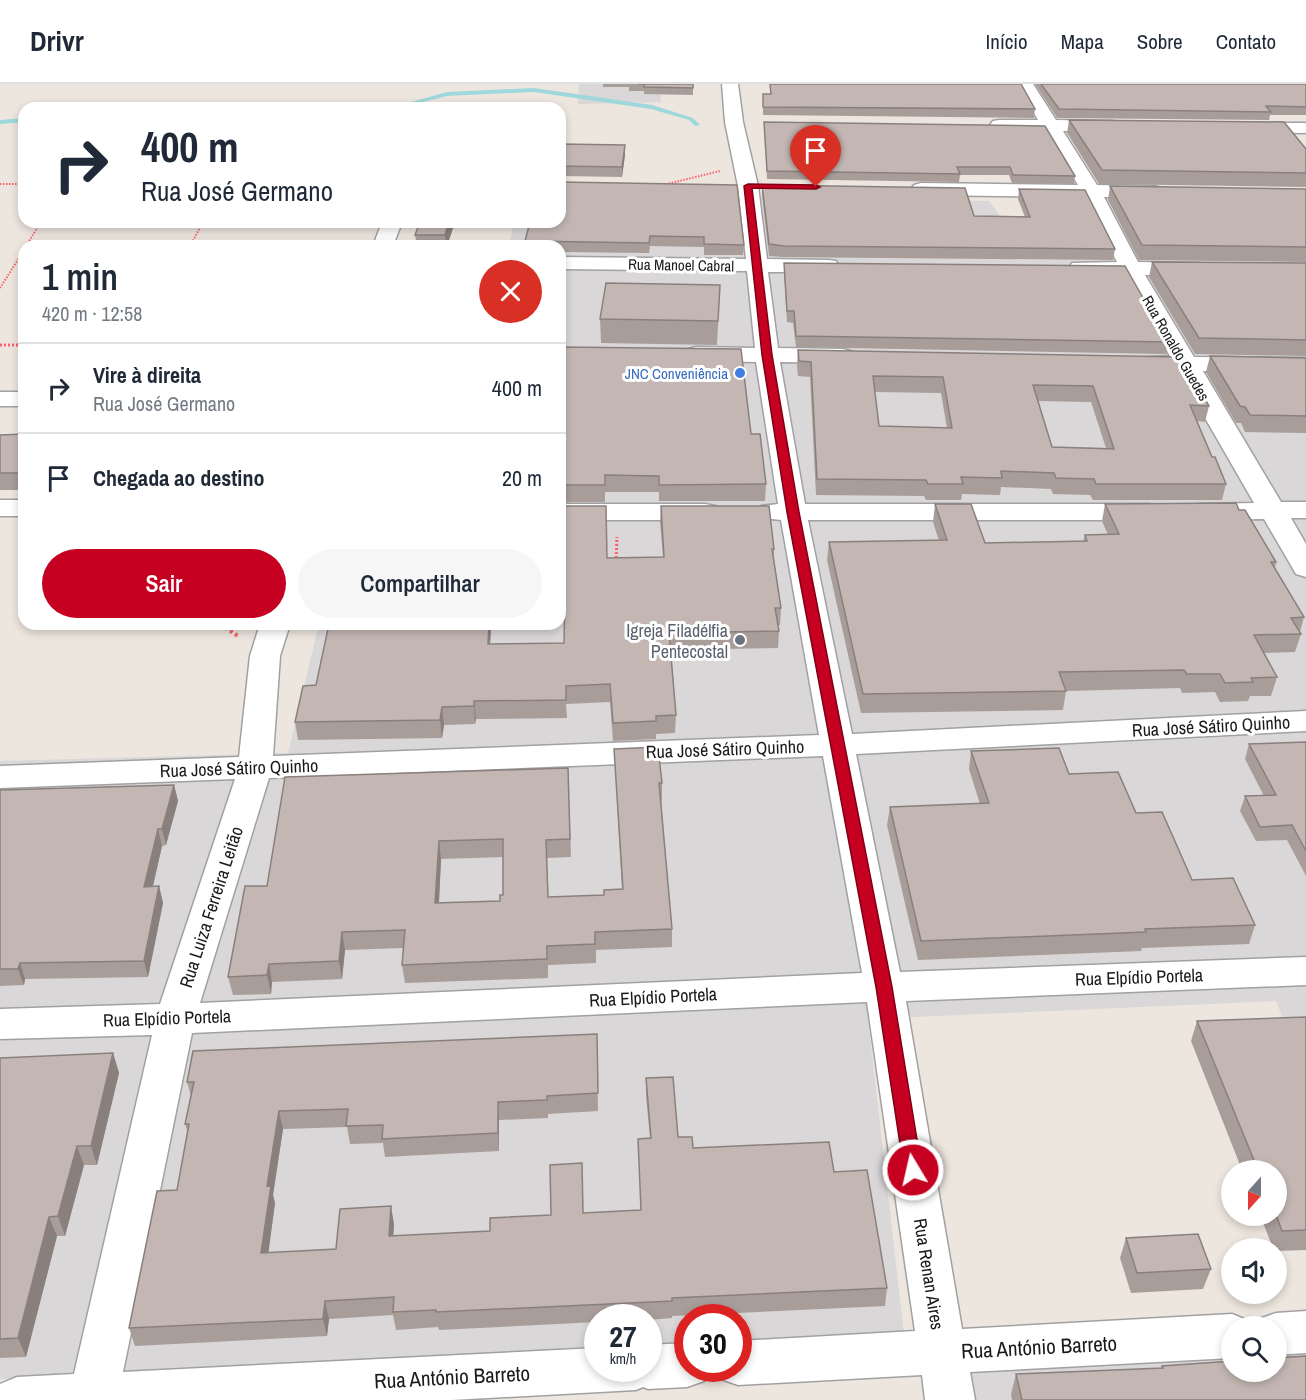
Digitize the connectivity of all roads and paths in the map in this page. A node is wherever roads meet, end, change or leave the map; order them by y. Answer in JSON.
{"nodes":[{"id":1,"x":730,"y":84,"type":"edge"},
{"id":2,"x":1025,"y":84,"type":"edge"},
{"id":3,"x":982,"y":125,"type":"edge"},
{"id":4,"x":1050,"y":126,"type":"junction"},
{"id":5,"x":1132,"y":127,"type":"edge"},
{"id":6,"x":1225,"y":128,"type":"edge"},
{"id":7,"x":1306,"y":128,"type":"edge"},
{"id":8,"x":747,"y":180,"type":"junction"},
{"id":9,"x":0,"y":184,"type":"edge"},
{"id":10,"x":18,"y":184,"type":"edge"},
{"id":11,"x":662,"y":185,"type":"edge"},
{"id":12,"x":902,"y":188,"type":"edge"},
{"id":13,"x":1091,"y":191,"type":"junction"},
{"id":14,"x":1175,"y":192,"type":"edge"},
{"id":15,"x":18,"y":260,"type":"edge"},
{"id":16,"x":566,"y":263,"type":"edge"},
{"id":17,"x":756,"y":265,"type":"junction"},
{"id":18,"x":850,"y":266,"type":"edge"},
{"id":19,"x":1060,"y":268,"type":"edge"},
{"id":20,"x":1131,"y":269,"type":"junction"},
{"id":21,"x":1212,"y":269,"type":"edge"},
{"id":22,"x":0,"y":288,"type":"edge"},
{"id":23,"x":0,"y":345,"type":"edge"},
{"id":24,"x":18,"y":345,"type":"edge"},
{"id":25,"x":675,"y":353,"type":"edge"},
{"id":26,"x":767,"y":355,"type":"junction"},
{"id":27,"x":863,"y":357,"type":"edge"},
{"id":28,"x":1114,"y":362,"type":"edge"},
{"id":29,"x":1186,"y":364,"type":"junction"},
{"id":30,"x":1306,"y":365,"type":"edge"},
{"id":31,"x":0,"y":399,"type":"edge"},
{"id":32,"x":18,"y":399,"type":"edge"},
{"id":33,"x":0,"y":508,"type":"edge"},
{"id":34,"x":18,"y":508,"type":"edge"},
{"id":35,"x":1306,"y":510,"type":"edge"},
{"id":36,"x":566,"y":512,"type":"edge"},
{"id":37,"x":617,"y":512,"type":"junction"},
{"id":38,"x":793,"y":512,"type":"junction"},
{"id":39,"x":1272,"y":512,"type":"junction"},
{"id":40,"x":615,"y":568,"type":"edge"},
{"id":41,"x":1306,"y":568,"type":"edge"},
{"id":42,"x":273,"y":630,"type":"edge"},
{"id":43,"x":1306,"y":721,"type":"edge"},
{"id":44,"x":838,"y":745,"type":"junction"},
{"id":45,"x":255,"y":768,"type":"junction"},
{"id":46,"x":0,"y":777,"type":"edge"},
{"id":47,"x":1306,"y":971,"type":"edge"},
{"id":48,"x":884,"y":987,"type":"junction"},
{"id":49,"x":175,"y":1018,"type":"junction"},
{"id":50,"x":0,"y":1024,"type":"edge"},
{"id":51,"x":1306,"y":1332,"type":"edge"},
{"id":52,"x":1287,"y":1333,"type":"edge"},
{"id":53,"x":1221,"y":1337,"type":"edge"},
{"id":54,"x":941,"y":1353,"type":"junction"},
{"id":55,"x":752,"y":1362,"type":"edge"},
{"id":56,"x":584,"y":1371,"type":"edge"},
{"id":57,"x":94,"y":1398,"type":"edge"},
{"id":58,"x":17,"y":1400,"type":"edge"},
{"id":59,"x":950,"y":1400,"type":"edge"}],
"edges":[{"from":1,"to":8,"type":"street","name":"Rua Renan Aires"},
{"from":2,"to":4,"type":"street","name":"Rua Ronaldo Guedes"},
{"from":3,"to":4,"type":"street"},
{"from":4,"to":5,"type":"street"},
{"from":4,"to":13,"type":"street","name":"Rua Ronaldo Guedes"},
{"from":6,"to":7,"type":"street"},
{"from":8,"to":11,"type":"path"},
{"from":8,"to":17,"type":"street","name":"Rua Renan Aires"},
{"from":9,"to":10,"type":"path"},
{"from":12,"to":13,"type":"street"},
{"from":13,"to":14,"type":"street"},
{"from":13,"to":20,"type":"street","name":"Rua Ronaldo Guedes"},
{"from":15,"to":22,"type":"path"},
{"from":16,"to":17,"type":"street","name":"Rua Manoel Cabral"},
{"from":17,"to":18,"type":"street","name":"Rua Manoel Cabral"},
{"from":17,"to":26,"type":"street","name":"Rua Renan Aires"},
{"from":19,"to":20,"type":"street"},
{"from":20,"to":21,"type":"street"},
{"from":20,"to":29,"type":"street","name":"Rua Ronaldo Guedes"},
{"from":23,"to":24,"type":"path"},
{"from":25,"to":26,"type":"street"},
{"from":26,"to":27,"type":"street"},
{"from":26,"to":38,"type":"street","name":"Rua Renan Aires"},
{"from":28,"to":29,"type":"street"},
{"from":29,"to":30,"type":"street"},
{"from":29,"to":39,"type":"street","name":"Rua Ronaldo Guedes"},
{"from":31,"to":32,"type":"street"},
{"from":33,"to":34,"type":"street"},
{"from":35,"to":39,"type":"street"},
{"from":36,"to":37,"type":"street"},
{"from":37,"to":38,"type":"street"},
{"from":37,"to":40,"type":"path"},
{"from":38,"to":39,"type":"street"},
{"from":38,"to":44,"type":"street","name":"Rua Renan Aires"},
{"from":39,"to":41,"type":"street","name":"Rua Ronaldo Guedes"},
{"from":42,"to":45,"type":"street","name":"Rua Luiza Ferreira Leitão"},
{"from":43,"to":44,"type":"street","name":"Rua José Sátiro Quinho"},
{"from":44,"to":45,"type":"street","name":"Rua José Sátiro Quinho"},
{"from":44,"to":48,"type":"street","name":"Rua Renan Aires"},
{"from":45,"to":46,"type":"street","name":"Rua José Sátiro Quinho"},
{"from":45,"to":49,"type":"street","name":"Rua Luiza Ferreira Leitão"},
{"from":47,"to":48,"type":"street","name":"Rua Elpídio Portela"},
{"from":48,"to":49,"type":"street","name":"Rua Elpídio Portela"},
{"from":48,"to":54,"type":"street","name":"Rua Renan Aires"},
{"from":49,"to":50,"type":"street","name":"Rua Elpídio Portela"},
{"from":49,"to":57,"type":"street","name":"Rua Luiza Ferreira Leitão"},
{"from":51,"to":52,"type":"street"},
{"from":53,"to":54,"type":"street","name":"Rua António Barreto"},
{"from":54,"to":55,"type":"street","name":"Rua António Barreto"},
{"from":54,"to":59,"type":"street","name":"Rua Renan Aires"},
{"from":56,"to":57,"type":"street","name":"Rua António Barreto"},
{"from":57,"to":58,"type":"street","name":"Rua António Barreto"}]}
